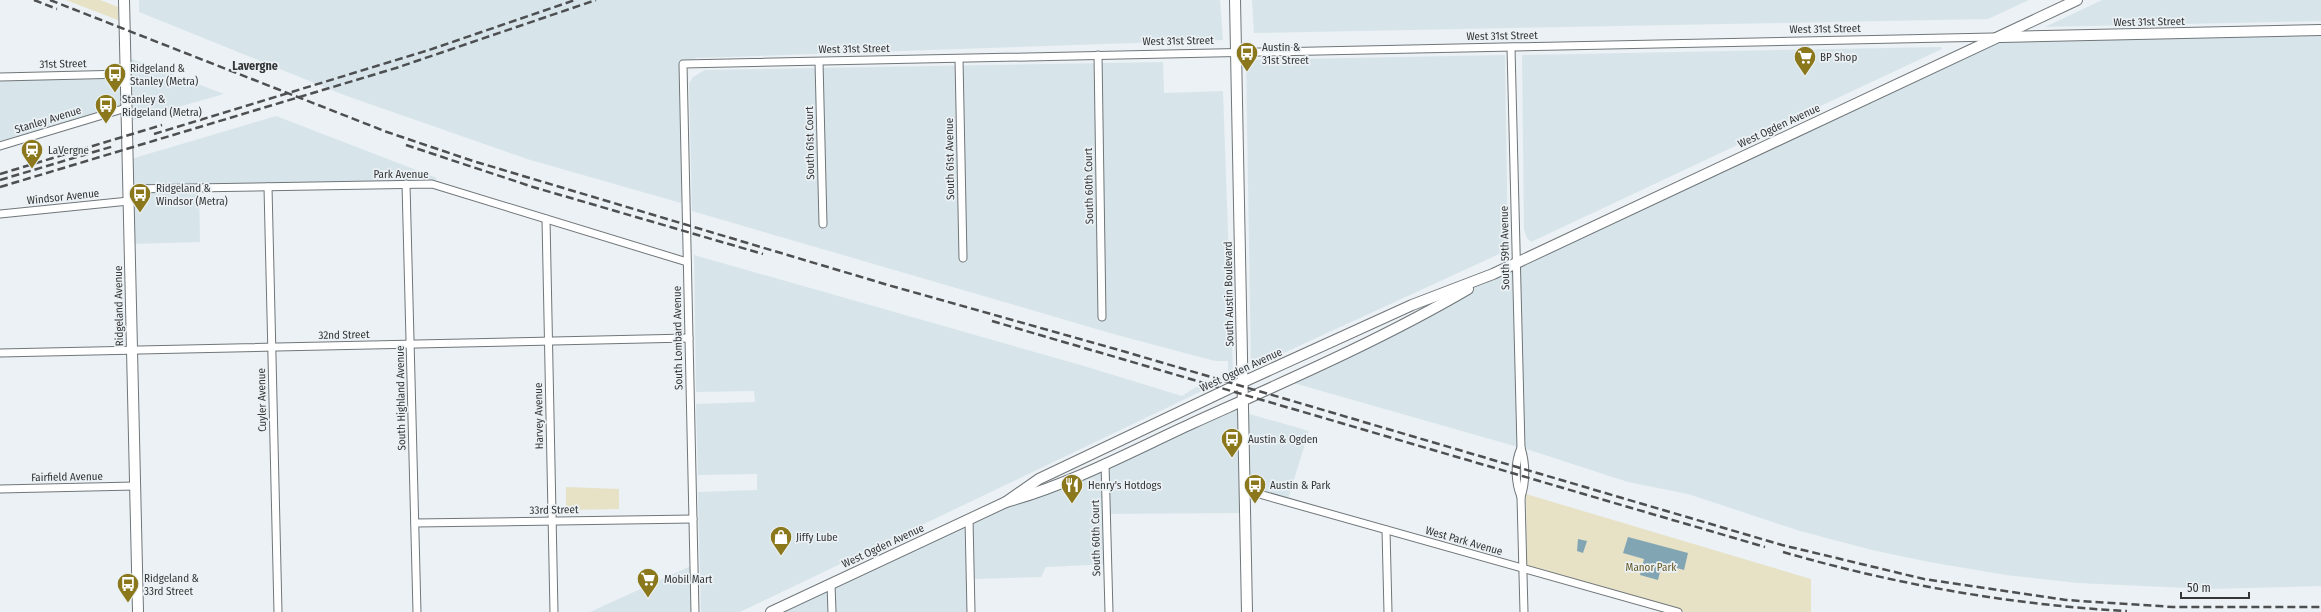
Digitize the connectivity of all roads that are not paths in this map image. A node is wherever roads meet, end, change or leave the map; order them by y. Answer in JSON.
{"nodes":[{"id":1,"x":124,"y":0,"type":"edge"},
{"id":2,"x":1235,"y":0,"type":"edge"},
{"id":3,"x":2077,"y":0,"type":"edge"},
{"id":4,"x":2321,"y":30,"type":"edge"},
{"id":5,"x":1997,"y":37,"type":"junction"},
{"id":6,"x":1511,"y":48,"type":"junction"},
{"id":7,"x":1236,"y":52,"type":"junction"},
{"id":8,"x":1098,"y":55,"type":"junction"},
{"id":9,"x":959,"y":59,"type":"junction"},
{"id":10,"x":819,"y":62,"type":"junction"},
{"id":11,"x":683,"y":64,"type":"joint"},
{"id":12,"x":126,"y":74,"type":"junction"},
{"id":13,"x":0,"y":77,"type":"edge"},
{"id":14,"x":126,"y":108,"type":"junction"},
{"id":15,"x":0,"y":146,"type":"edge"},
{"id":16,"x":406,"y":184,"type":"junction"},
{"id":17,"x":268,"y":187,"type":"junction"},
{"id":18,"x":128,"y":189,"type":"junction"},
{"id":19,"x":129,"y":201,"type":"junction"},
{"id":20,"x":0,"y":214,"type":"edge"},
{"id":21,"x":546,"y":219,"type":"junction"},
{"id":22,"x":823,"y":224,"type":"dead end"},
{"id":23,"x":963,"y":258,"type":"dead end"},
{"id":24,"x":687,"y":262,"type":"junction"},
{"id":25,"x":1517,"y":263,"type":"junction"},
{"id":26,"x":1493,"y":274,"type":"junction"},
{"id":27,"x":1102,"y":317,"type":"dead end"},
{"id":28,"x":689,"y":338,"type":"junction"},
{"id":29,"x":549,"y":341,"type":"junction"},
{"id":30,"x":410,"y":344,"type":"junction"},
{"id":31,"x":272,"y":347,"type":"junction"},
{"id":32,"x":132,"y":350,"type":"junction"},
{"id":33,"x":0,"y":353,"type":"edge"},
{"id":34,"x":1243,"y":382,"type":"junction"},
{"id":35,"x":1244,"y":400,"type":"junction"},
{"id":36,"x":1106,"y":463,"type":"junction"},
{"id":37,"x":135,"y":486,"type":"junction"},
{"id":38,"x":0,"y":489,"type":"edge"},
{"id":39,"x":1245,"y":490,"type":"junction"},
{"id":40,"x":1006,"y":502,"type":"junction"},
{"id":41,"x":693,"y":519,"type":"junction"},
{"id":42,"x":969,"y":520,"type":"junction"},
{"id":43,"x":552,"y":521,"type":"junction"},
{"id":44,"x":415,"y":523,"type":"junction"},
{"id":45,"x":1386,"y":530,"type":"junction"},
{"id":46,"x":1523,"y":569,"type":"junction"},
{"id":47,"x":832,"y":584,"type":"junction"},
{"id":48,"x":1666,"y":610,"type":"edge"},
{"id":49,"x":138,"y":612,"type":"edge"},
{"id":50,"x":278,"y":612,"type":"edge"},
{"id":51,"x":417,"y":612,"type":"edge"},
{"id":52,"x":554,"y":612,"type":"edge"},
{"id":53,"x":694,"y":612,"type":"edge"},
{"id":54,"x":770,"y":612,"type":"edge"},
{"id":55,"x":832,"y":612,"type":"edge"},
{"id":56,"x":971,"y":612,"type":"edge"},
{"id":57,"x":1109,"y":612,"type":"edge"},
{"id":58,"x":1247,"y":612,"type":"edge"},
{"id":59,"x":1388,"y":612,"type":"edge"},
{"id":60,"x":1524,"y":612,"type":"edge"},
{"id":61,"x":1678,"y":612,"type":"edge"}],
"edges":[{"from":1,"to":12,"type":"main road","name":"Ridgeland Avenue"},
{"from":2,"to":7,"type":"main road","name":"South Austin Boulevard"},
{"from":3,"to":5,"type":"main road","name":"West Ogden Avenue"},
{"from":4,"to":5,"type":"main road","name":"West 31st Street"},
{"from":5,"to":6,"type":"street","name":"West 31st Street"},
{"from":5,"to":25,"type":"main road","name":"West Ogden Avenue"},
{"from":6,"to":7,"type":"street","name":"West 31st Street"},
{"from":6,"to":25,"type":"street","name":"South 59th Avenue"},
{"from":7,"to":8,"type":"street","name":"West 31st Street"},
{"from":7,"to":34,"type":"main road","name":"South Austin Boulevard"},
{"from":8,"to":9,"type":"street","name":"West 31st Street"},
{"from":8,"to":27,"type":"street","name":"South 60th Court"},
{"from":9,"to":10,"type":"street","name":"West 31st Street"},
{"from":9,"to":23,"type":"street","name":"South 61st Avenue"},
{"from":10,"to":11,"type":"street","name":"West 31st Street"},
{"from":10,"to":22,"type":"street","name":"South 61st Court"},
{"from":11,"to":24,"type":"street","name":"South Lombard Avenue"},
{"from":12,"to":13,"type":"street","name":"31st Street"},
{"from":12,"to":14,"type":"main road","name":"Ridgeland Avenue"},
{"from":14,"to":15,"type":"street","name":"Stanley Avenue"},
{"from":14,"to":18,"type":"main road","name":"Ridgeland Avenue"},
{"from":16,"to":17,"type":"street","name":"Park Avenue"},
{"from":16,"to":21,"type":"street","name":"Park Avenue"},
{"from":16,"to":30,"type":"street","name":"South Highland Avenue"},
{"from":17,"to":18,"type":"street","name":"Park Avenue"},
{"from":17,"to":31,"type":"street","name":"Cuyler Avenue"},
{"from":18,"to":19,"type":"main road","name":"Ridgeland Avenue"},
{"from":19,"to":20,"type":"street","name":"Windsor Avenue"},
{"from":19,"to":32,"type":"main road","name":"Ridgeland Avenue"},
{"from":21,"to":24,"type":"street","name":"Park Avenue"},
{"from":21,"to":29,"type":"street","name":"Harvey Avenue"},
{"from":24,"to":28,"type":"street","name":"South Lombard Avenue"},
{"from":25,"to":26,"type":"main road","name":"West Ogden Avenue"},
{"from":25,"to":46,"type":"street","name":"South 59th Avenue"},
{"from":26,"to":34,"type":"main road","name":"West Ogden Avenue"},
{"from":26,"to":35,"type":"main road","name":"West Ogden Avenue"},
{"from":28,"to":29,"type":"street","name":"32nd Street"},
{"from":28,"to":41,"type":"street","name":"South Lombard Avenue"},
{"from":29,"to":30,"type":"street","name":"32nd Street"},
{"from":29,"to":43,"type":"street","name":"Harvey Avenue"},
{"from":30,"to":31,"type":"street","name":"32nd Street"},
{"from":30,"to":44,"type":"street","name":"South Highland Avenue"},
{"from":31,"to":32,"type":"street","name":"32nd Street"},
{"from":31,"to":50,"type":"street","name":"Cuyler Avenue"},
{"from":32,"to":33,"type":"street","name":"32nd Street"},
{"from":32,"to":37,"type":"main road","name":"Ridgeland Avenue"},
{"from":34,"to":35,"type":"main road","name":"South Austin Boulevard"},
{"from":34,"to":40,"type":"main road","name":"West Ogden Avenue"},
{"from":35,"to":36,"type":"main road","name":"West Ogden Avenue"},
{"from":35,"to":39,"type":"main road","name":"South Austin Boulevard"},
{"from":36,"to":40,"type":"main road","name":"West Ogden Avenue"},
{"from":36,"to":57,"type":"street","name":"South 60th Court"},
{"from":37,"to":38,"type":"street","name":"Fairfield Avenue"},
{"from":37,"to":49,"type":"main road","name":"Ridgeland Avenue"},
{"from":39,"to":45,"type":"street","name":"West Park Avenue"},
{"from":39,"to":58,"type":"main road","name":"South Austin Boulevard"},
{"from":40,"to":42,"type":"main road","name":"West Ogden Avenue"},
{"from":41,"to":43,"type":"street","name":"33rd Street"},
{"from":41,"to":53,"type":"street","name":"South Lombard Avenue"},
{"from":42,"to":47,"type":"main road","name":"West Ogden Avenue"},
{"from":42,"to":56,"type":"street"},
{"from":43,"to":44,"type":"street","name":"33rd Street"},
{"from":43,"to":52,"type":"street","name":"Harvey Avenue"},
{"from":44,"to":51,"type":"street","name":"South Highland Avenue"},
{"from":45,"to":46,"type":"street","name":"West Park Avenue"},
{"from":45,"to":59,"type":"street"},
{"from":46,"to":48,"type":"street","name":"West Park Avenue"},
{"from":46,"to":60,"type":"street","name":"South 59th Avenue"},
{"from":47,"to":54,"type":"main road","name":"West Ogden Avenue"},
{"from":47,"to":55,"type":"street"},
{"from":48,"to":61,"type":"street","name":"West Park Avenue"}]}
